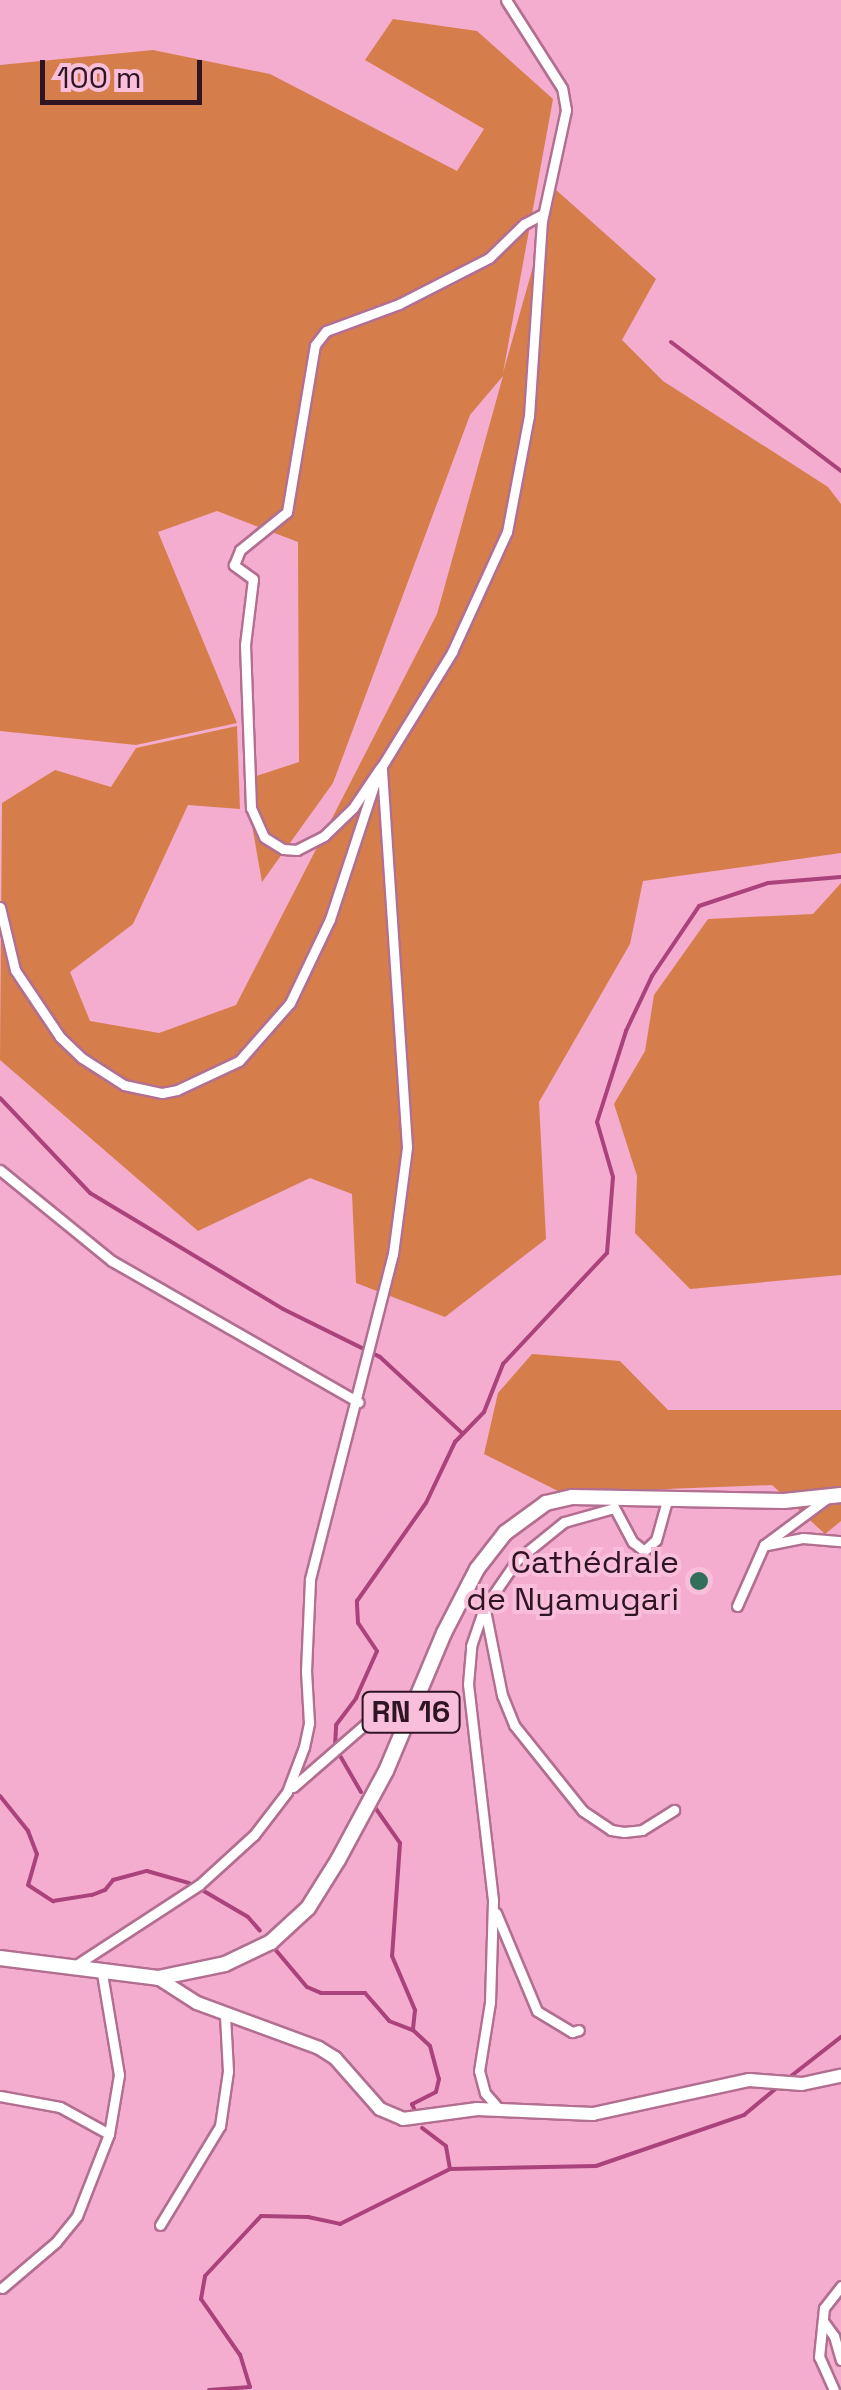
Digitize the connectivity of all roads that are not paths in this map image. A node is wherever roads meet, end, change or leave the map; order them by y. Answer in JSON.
{"nodes":[{"id":1,"x":506,"y":0,"type":"edge"},
{"id":2,"x":543,"y":214,"type":"junction"},
{"id":3,"x":382,"y":766,"type":"junction"},
{"id":4,"x":0,"y":907,"type":"edge"},
{"id":5,"x":0,"y":1170,"type":"edge"},
{"id":6,"x":358,"y":1402,"type":"junction"},
{"id":7,"x":835,"y":1496,"type":"edge"},
{"id":8,"x":668,"y":1497,"type":"junction"},
{"id":9,"x":611,"y":1502,"type":"junction"},
{"id":10,"x":841,"y":1542,"type":"edge"},
{"id":11,"x":764,"y":1545,"type":"junction"},
{"id":12,"x":737,"y":1606,"type":"dead end"},
{"id":13,"x":484,"y":1608,"type":"junction"},
{"id":14,"x":403,"y":1729,"type":"junction"},
{"id":15,"x":287,"y":1792,"type":"junction"},
{"id":16,"x":674,"y":1810,"type":"dead end"},
{"id":17,"x":493,"y":1906,"type":"junction"},
{"id":18,"x":0,"y":1958,"type":"edge"},
{"id":19,"x":72,"y":1967,"type":"junction"},
{"id":20,"x":102,"y":1972,"type":"junction"},
{"id":21,"x":158,"y":1978,"type":"junction"},
{"id":22,"x":225,"y":2015,"type":"junction"},
{"id":23,"x":579,"y":2030,"type":"dead end"},
{"id":24,"x":841,"y":2076,"type":"edge"},
{"id":25,"x":0,"y":2096,"type":"edge"},
{"id":26,"x":499,"y":2109,"type":"junction"},
{"id":27,"x":109,"y":2134,"type":"junction"},
{"id":28,"x":160,"y":2226,"type":"dead end"},
{"id":29,"x":841,"y":2286,"type":"edge"},
{"id":30,"x":2,"y":2288,"type":"edge"},
{"id":31,"x":823,"y":2321,"type":"junction"},
{"id":32,"x":841,"y":2360,"type":"edge"},
{"id":33,"x":834,"y":2390,"type":"edge"}],
"edges":[{"from":1,"to":2,"type":"street"},
{"from":2,"to":3,"type":"street"},
{"from":2,"to":3,"type":"street"},
{"from":3,"to":4,"type":"street"},
{"from":3,"to":6,"type":"street"},
{"from":5,"to":6,"type":"street"},
{"from":6,"to":15,"type":"street"},
{"from":7,"to":8,"type":"main road","name":"RN 16","number":"RN 16"},
{"from":7,"to":11,"type":"street"},
{"from":8,"to":9,"type":"main road","name":"RN 16","number":"RN 16"},
{"from":8,"to":9,"type":"street"},
{"from":9,"to":13,"type":"street"},
{"from":9,"to":14,"type":"main road","name":"RN 16","number":"RN 16"},
{"from":10,"to":11,"type":"street"},
{"from":11,"to":12,"type":"street"},
{"from":13,"to":16,"type":"street"},
{"from":13,"to":17,"type":"street"},
{"from":14,"to":15,"type":"street"},
{"from":14,"to":21,"type":"main road","name":"RN 16","number":"RN 16"},
{"from":15,"to":19,"type":"street"},
{"from":17,"to":23,"type":"street"},
{"from":17,"to":26,"type":"street"},
{"from":18,"to":19,"type":"main road","name":"RN 16","number":"RN 16"},
{"from":19,"to":20,"type":"main road","name":"RN 16","number":"RN 16"},
{"from":20,"to":21,"type":"main road","name":"RN 16","number":"RN 16"},
{"from":20,"to":27,"type":"street"},
{"from":21,"to":22,"type":"main road"},
{"from":22,"to":26,"type":"main road"},
{"from":22,"to":28,"type":"street"},
{"from":24,"to":26,"type":"main road"},
{"from":25,"to":27,"type":"street"},
{"from":27,"to":30,"type":"street"},
{"from":29,"to":31,"type":"street"},
{"from":31,"to":32,"type":"street"},
{"from":31,"to":33,"type":"street"}]}
